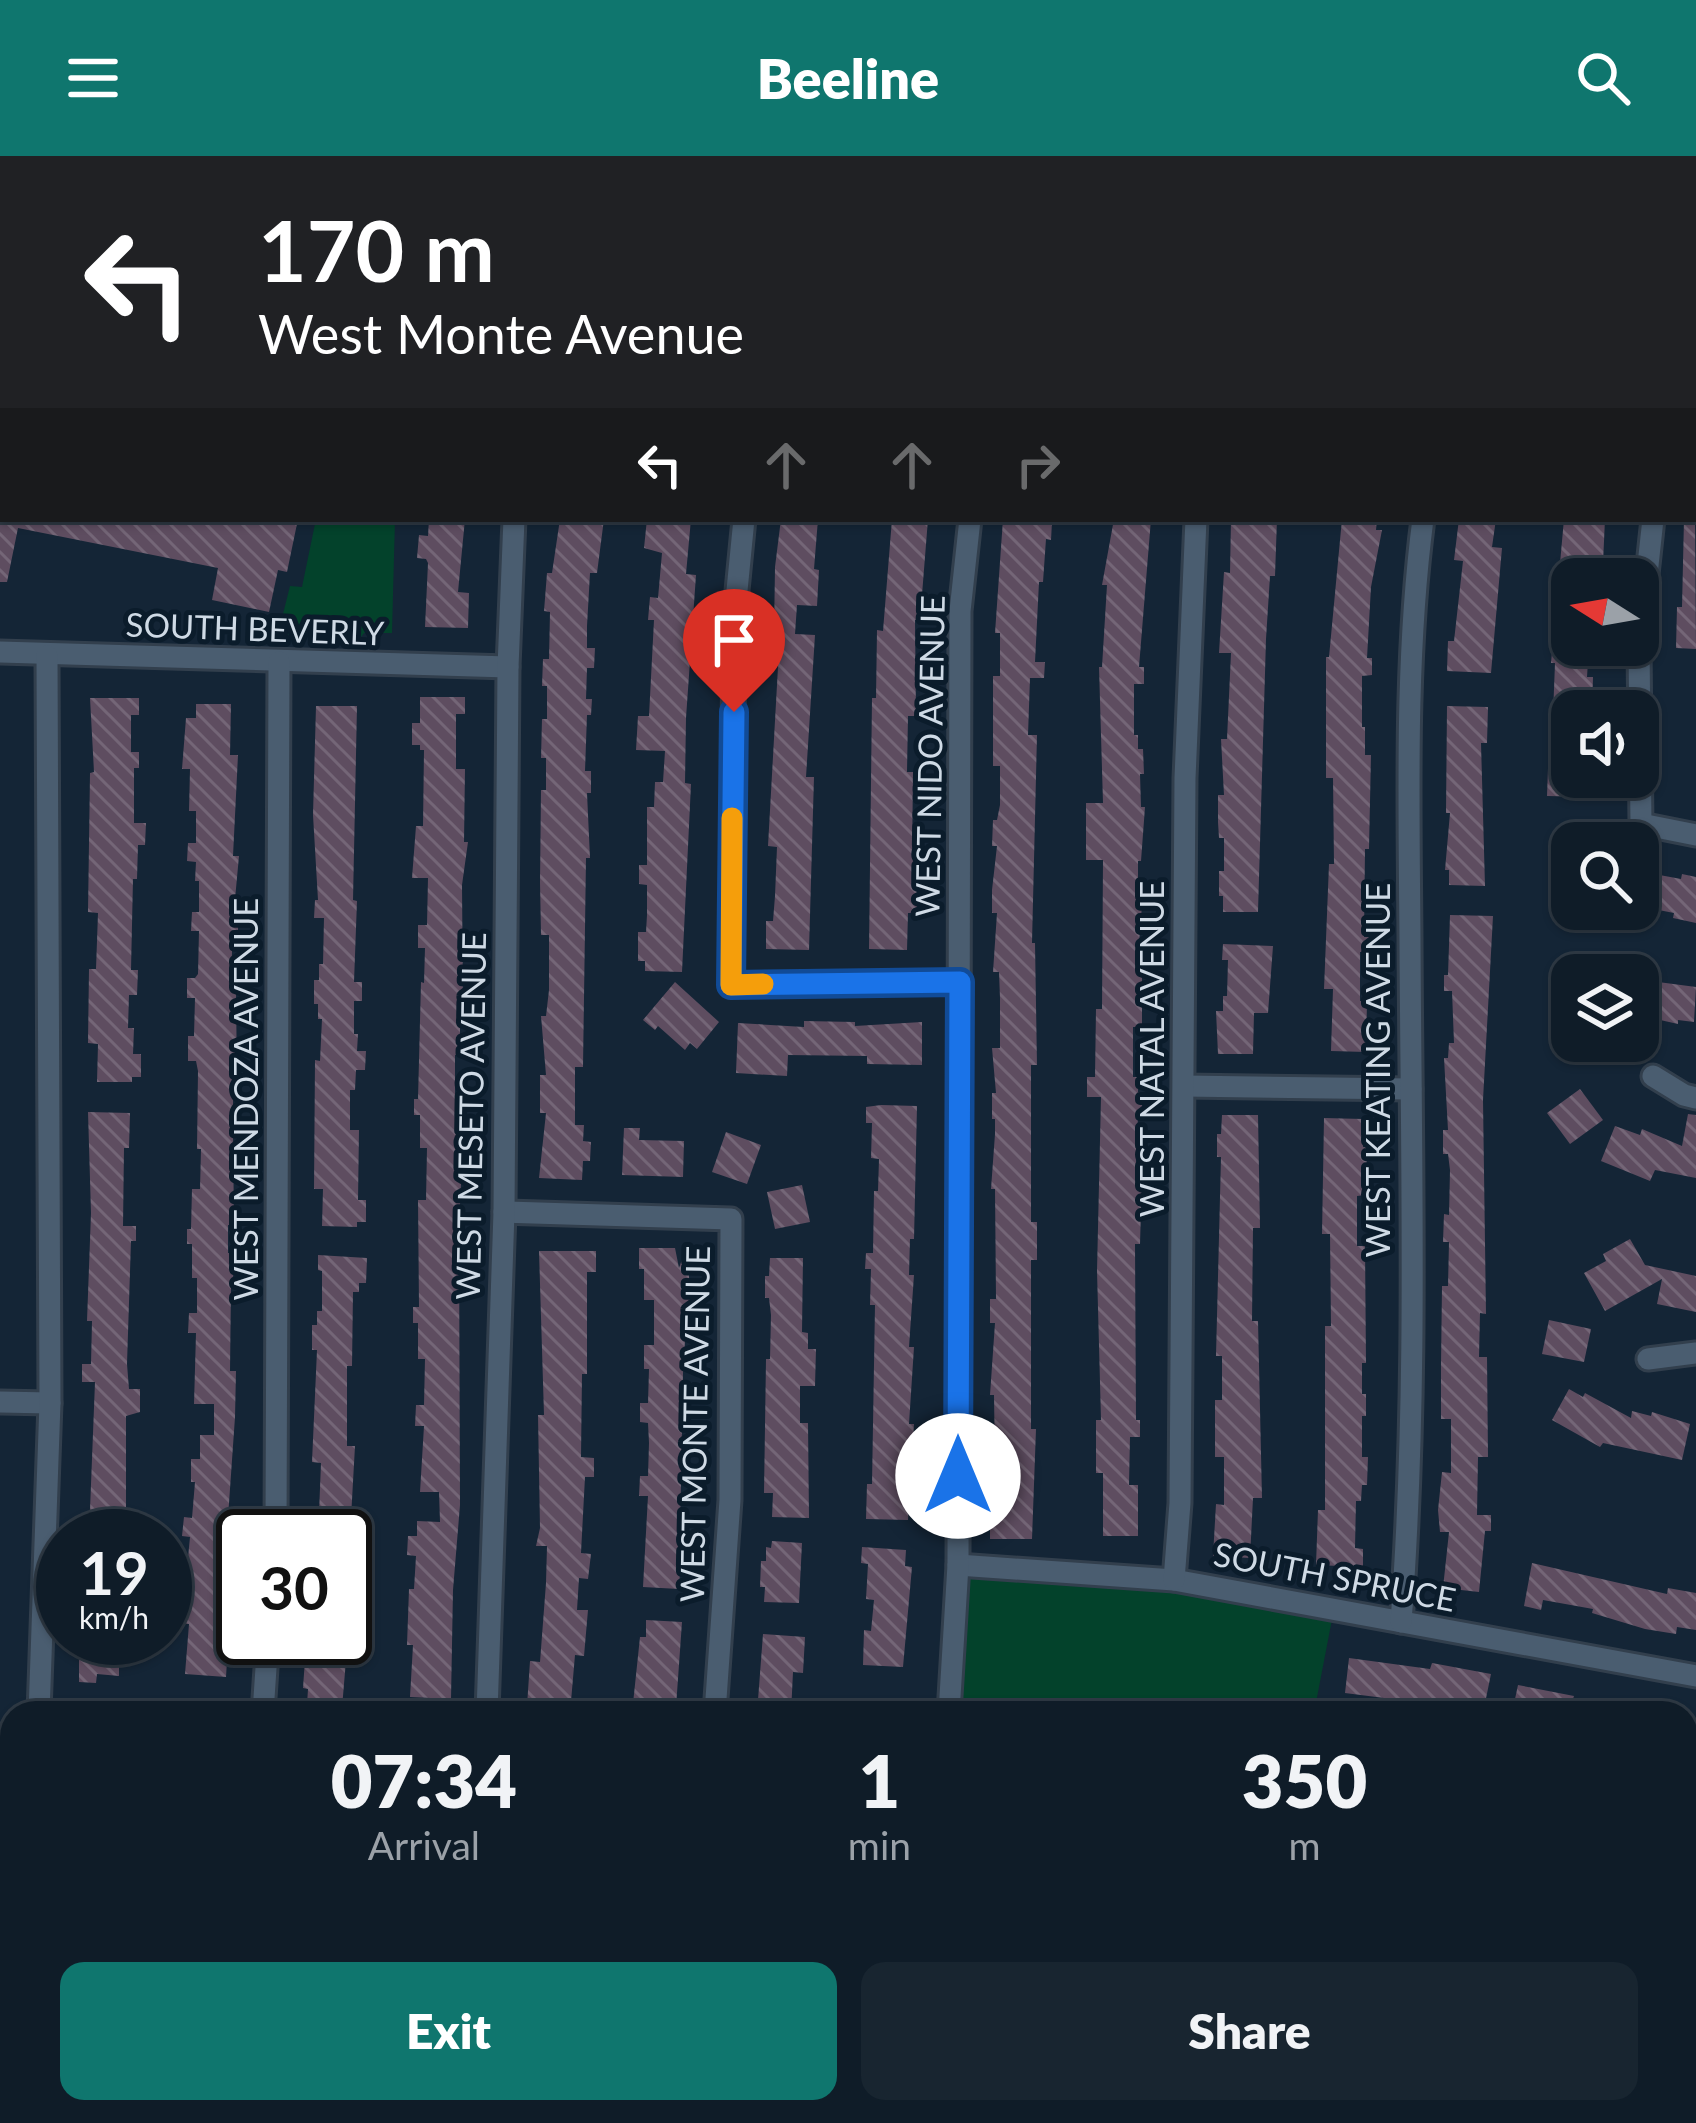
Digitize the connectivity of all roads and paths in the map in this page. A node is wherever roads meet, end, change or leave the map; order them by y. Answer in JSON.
{"nodes":[{"id":1,"x":514,"y":522,"type":"edge"},
{"id":2,"x":744,"y":522,"type":"edge"},
{"id":3,"x":970,"y":522,"type":"edge"},
{"id":4,"x":1196,"y":522,"type":"edge"},
{"id":5,"x":1424,"y":522,"type":"edge"},
{"id":6,"x":1653,"y":522,"type":"edge"},
{"id":7,"x":0,"y":652,"type":"edge"},
{"id":8,"x":47,"y":656,"type":"junction"},
{"id":9,"x":279,"y":662,"type":"junction"},
{"id":10,"x":508,"y":667,"type":"junction"},
{"id":11,"x":1696,"y":835,"type":"edge"},
{"id":12,"x":960,"y":982,"type":"junction"},
{"id":13,"x":1653,"y":1076,"type":"dead end"},
{"id":14,"x":1184,"y":1087,"type":"junction"},
{"id":15,"x":1411,"y":1089,"type":"junction"},
{"id":16,"x":1696,"y":1098,"type":"edge"},
{"id":17,"x":504,"y":1212,"type":"junction"},
{"id":18,"x":1696,"y":1353,"type":"edge"},
{"id":19,"x":1648,"y":1359,"type":"dead end"},
{"id":20,"x":0,"y":1402,"type":"edge"},
{"id":21,"x":50,"y":1403,"type":"junction"},
{"id":22,"x":276,"y":1509,"type":"edge"},
{"id":23,"x":958,"y":1565,"type":"junction"},
{"id":24,"x":1174,"y":1580,"type":"junction"},
{"id":25,"x":1401,"y":1622,"type":"junction"},
{"id":26,"x":266,"y":1665,"type":"edge"},
{"id":27,"x":1696,"y":1676,"type":"edge"},
{"id":28,"x":39,"y":1701,"type":"edge"},
{"id":29,"x":264,"y":1701,"type":"edge"},
{"id":30,"x":488,"y":1701,"type":"edge"},
{"id":31,"x":717,"y":1701,"type":"edge"},
{"id":32,"x":950,"y":1701,"type":"edge"}],
"edges":[{"from":1,"to":10,"type":"street","name":"WEST MESETO AVENUE"},
{"from":2,"to":12,"type":"street"},
{"from":3,"to":12,"type":"street","name":"WEST NIDO AVENUE"},
{"from":4,"to":14,"type":"street","name":"WEST NATAL AVENUE"},
{"from":5,"to":15,"type":"street","name":"WEST KEATING AVENUE"},
{"from":6,"to":11,"type":"street"},
{"from":7,"to":8,"type":"street","name":"SOUTH BEVERLY"},
{"from":8,"to":9,"type":"street","name":"SOUTH BEVERLY"},
{"from":8,"to":21,"type":"street"},
{"from":9,"to":10,"type":"street","name":"SOUTH BEVERLY"},
{"from":9,"to":22,"type":"street","name":"WEST MENDOZA AVENUE"},
{"from":10,"to":17,"type":"street","name":"WEST MESETO AVENUE"},
{"from":12,"to":23,"type":"street","name":"WEST NIDO AVENUE"},
{"from":13,"to":16,"type":"street"},
{"from":14,"to":15,"type":"street"},
{"from":14,"to":24,"type":"street","name":"WEST NATAL AVENUE"},
{"from":15,"to":25,"type":"street","name":"WEST KEATING AVENUE"},
{"from":17,"to":30,"type":"street","name":"WEST MESETO AVENUE"},
{"from":17,"to":31,"type":"street","name":"WEST MONTE AVENUE"},
{"from":18,"to":19,"type":"street"},
{"from":20,"to":21,"type":"street"},
{"from":21,"to":28,"type":"street"},
{"from":23,"to":24,"type":"street","name":"SOUTH SPRUCE"},
{"from":23,"to":32,"type":"street","name":"WEST NIDO AVENUE"},
{"from":24,"to":25,"type":"street","name":"SOUTH SPRUCE"},
{"from":25,"to":27,"type":"street","name":"SOUTH SPRUCE"},
{"from":26,"to":29,"type":"street"}]}
